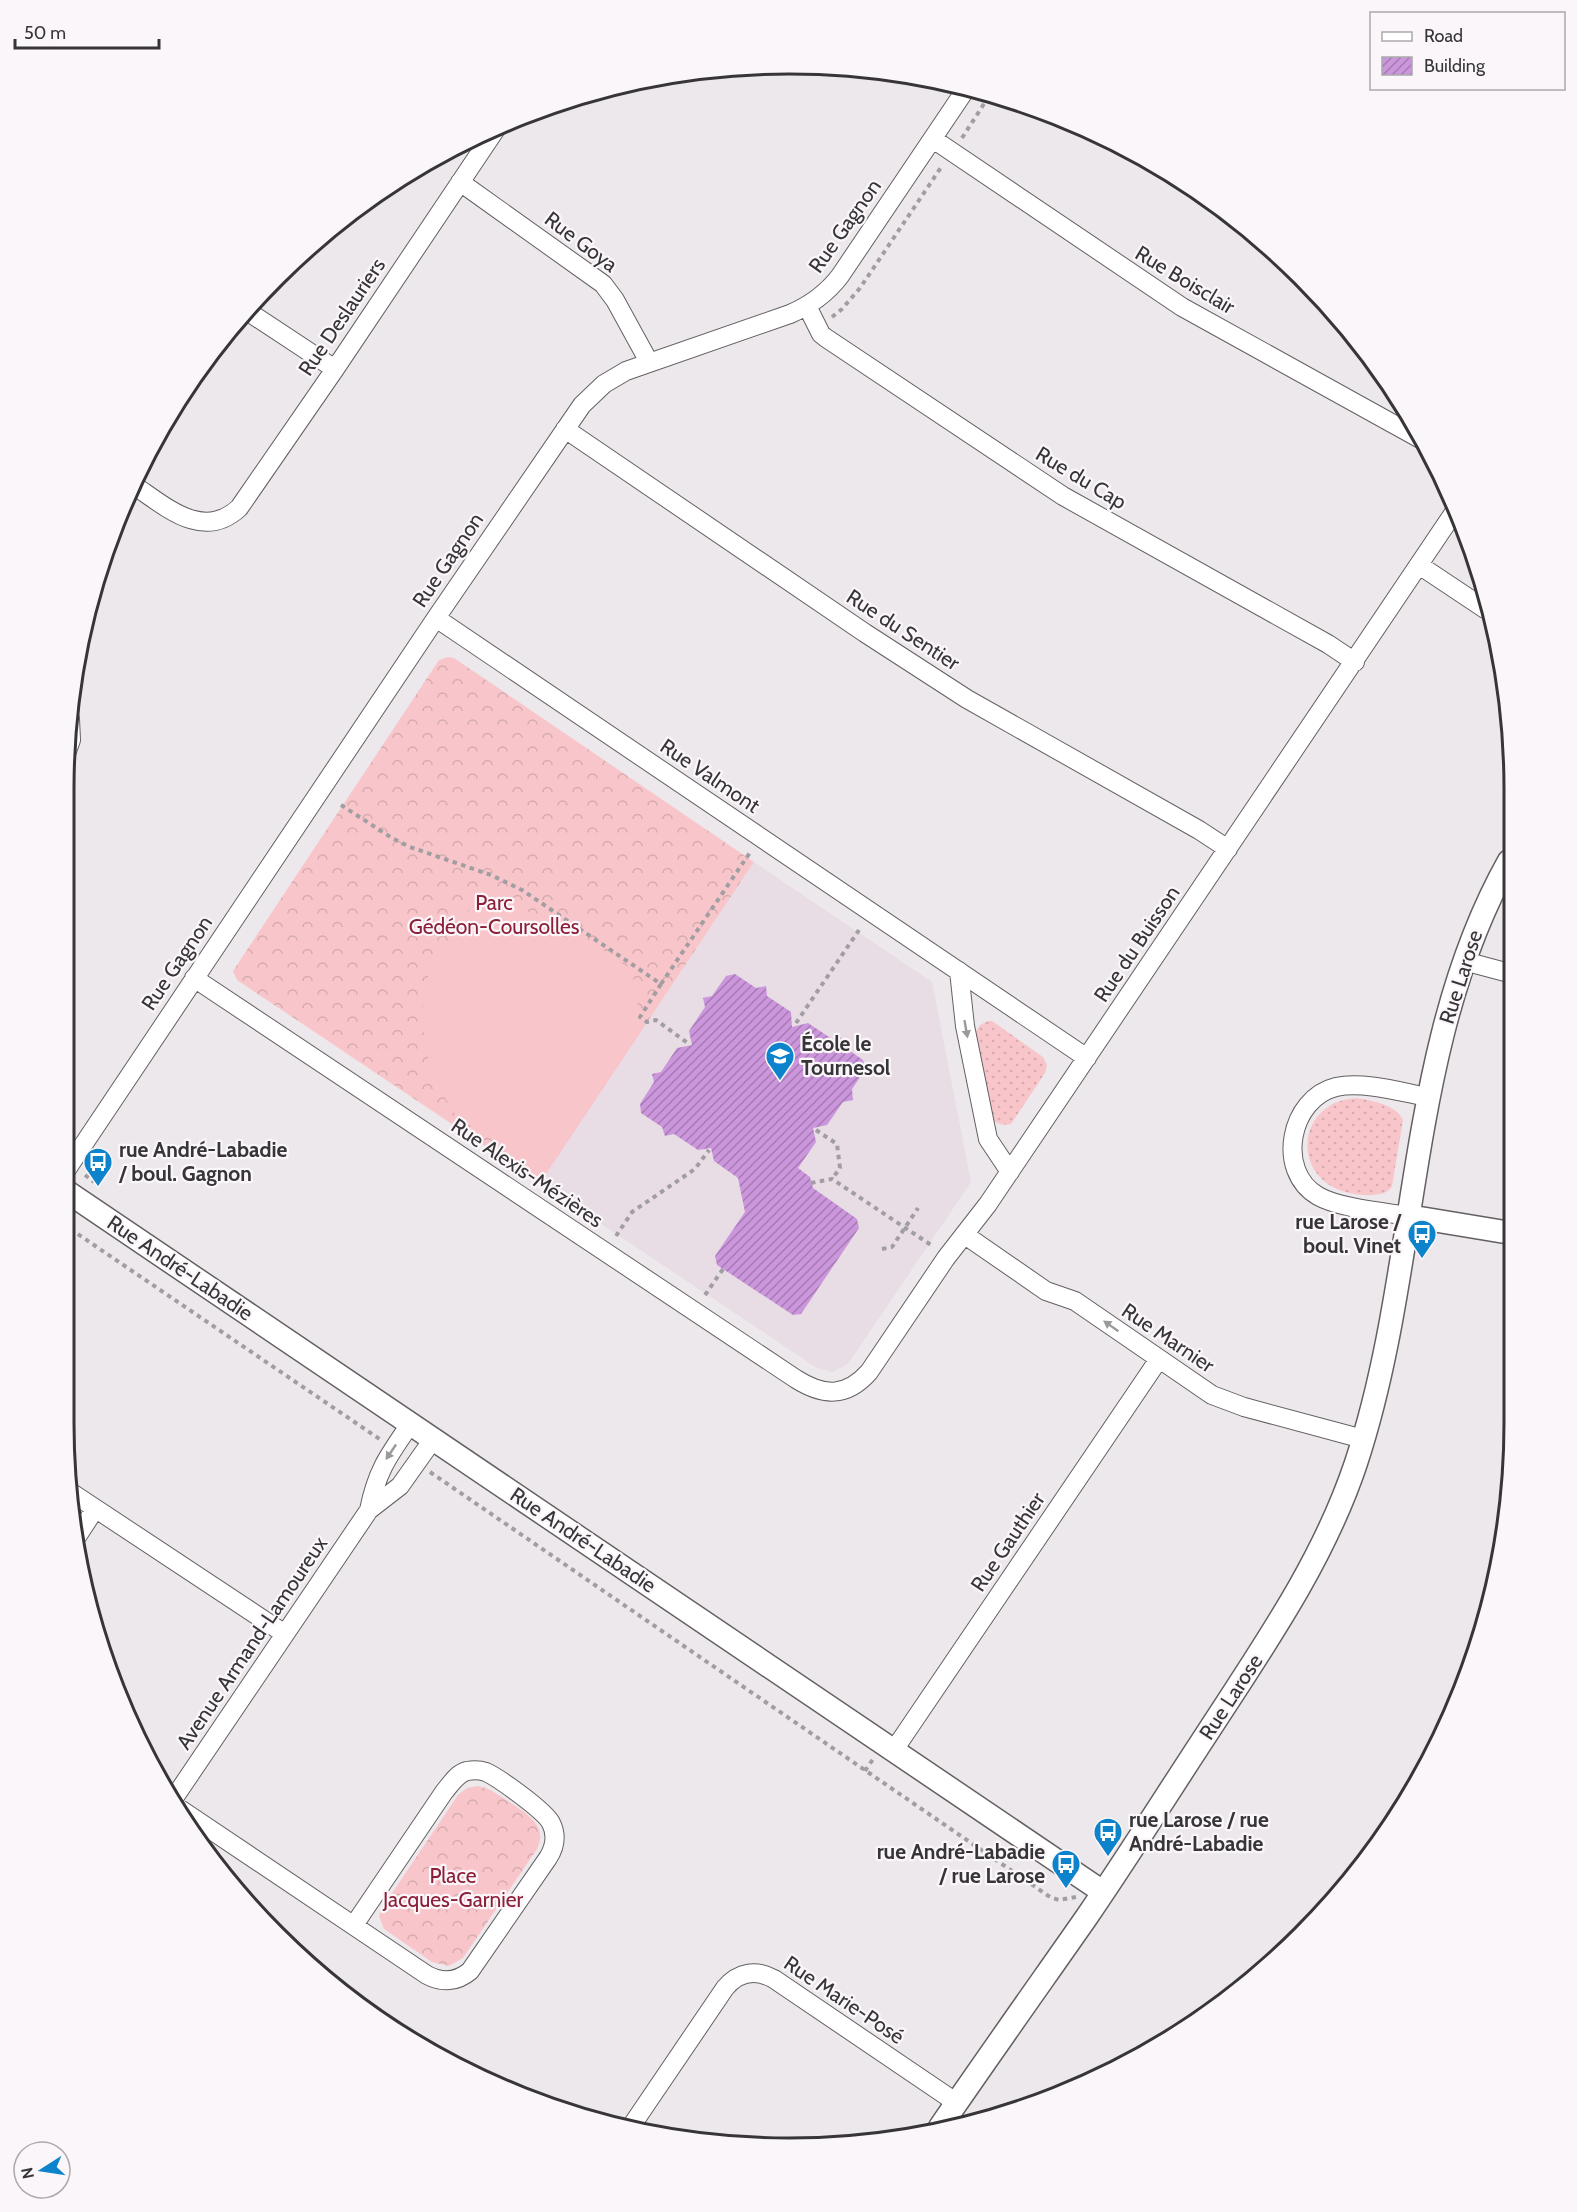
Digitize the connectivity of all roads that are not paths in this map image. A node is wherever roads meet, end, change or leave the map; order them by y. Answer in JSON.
{"nodes":[{"id":1,"x":962,"y":95,"type":"edge"},
{"id":2,"x":933,"y":139,"type":"junction"},
{"id":3,"x":489,"y":140,"type":"edge"},
{"id":4,"x":460,"y":182,"type":"junction"},
{"id":5,"x":807,"y":306,"type":"junction"},
{"id":6,"x":253,"y":315,"type":"edge"},
{"id":7,"x":649,"y":362,"type":"junction"},
{"id":8,"x":334,"y":369,"type":"junction"},
{"id":9,"x":565,"y":429,"type":"junction"},
{"id":10,"x":1409,"y":433,"type":"edge"},
{"id":11,"x":139,"y":489,"type":"edge"},
{"id":12,"x":1450,"y":518,"type":"edge"},
{"id":13,"x":1419,"y":565,"type":"junction"},
{"id":14,"x":1480,"y":605,"type":"edge"},
{"id":15,"x":436,"y":618,"type":"junction"},
{"id":16,"x":1355,"y":662,"type":"junction"},
{"id":17,"x":1228,"y":849,"type":"junction"},
{"id":18,"x":1504,"y":871,"type":"edge"},
{"id":19,"x":1464,"y":961,"type":"junction"},
{"id":20,"x":959,"y":971,"type":"junction"},
{"id":21,"x":1504,"y":972,"type":"edge"},
{"id":22,"x":194,"y":978,"type":"junction"},
{"id":23,"x":1087,"y":1058,"type":"junction"},
{"id":24,"x":1428,"y":1097,"type":"junction"},
{"id":25,"x":74,"y":1158,"type":"edge"},
{"id":26,"x":1010,"y":1172,"type":"junction"},
{"id":27,"x":74,"y":1195,"type":"edge"},
{"id":28,"x":1408,"y":1216,"type":"junction"},
{"id":29,"x":1504,"y":1232,"type":"edge"},
{"id":30,"x":965,"y":1235,"type":"junction"},
{"id":31,"x":1159,"y":1359,"type":"junction"},
{"id":32,"x":840,"y":1391,"type":"joint"},
{"id":33,"x":411,"y":1423,"type":"junction"},
{"id":34,"x":434,"y":1438,"type":"junction"},
{"id":35,"x":1363,"y":1439,"type":"junction"},
{"id":36,"x":78,"y":1497,"type":"edge"},
{"id":37,"x":95,"y":1509,"type":"junction"},
{"id":38,"x":369,"y":1510,"type":"junction"},
{"id":39,"x":82,"y":1529,"type":"edge"},
{"id":40,"x":285,"y":1634,"type":"junction"},
{"id":41,"x":884,"y":1755,"type":"junction"},
{"id":42,"x":178,"y":1795,"type":"edge"},
{"id":43,"x":190,"y":1814,"type":"edge"},
{"id":44,"x":1103,"y":1892,"type":"junction"},
{"id":45,"x":354,"y":1925,"type":"junction"},
{"id":46,"x":957,"y":2103,"type":"junction"},
{"id":47,"x":944,"y":2121,"type":"edge"},
{"id":48,"x":634,"y":2122,"type":"edge"}],
"edges":[{"from":1,"to":2,"type":"street","name":"Rue Gagnon"},
{"from":2,"to":5,"type":"street","name":"Rue Gagnon"},
{"from":2,"to":10,"type":"street","name":"Rue Boisclair"},
{"from":3,"to":4,"type":"street","name":"Rue Deslauriers"},
{"from":4,"to":7,"type":"street","name":"Rue Goya"},
{"from":4,"to":8,"type":"street","name":"Rue Deslauriers"},
{"from":5,"to":7,"type":"street","name":"Rue Gagnon"},
{"from":5,"to":16,"type":"street","name":"Rue du Cap"},
{"from":6,"to":8,"type":"street"},
{"from":7,"to":9,"type":"street","name":"Rue Gagnon"},
{"from":8,"to":11,"type":"street","name":"Rue Deslauriers"},
{"from":9,"to":15,"type":"street","name":"Rue Gagnon"},
{"from":9,"to":17,"type":"street","name":"Rue du Sentier"},
{"from":12,"to":13,"type":"street","name":"Rue du Buisson"},
{"from":13,"to":14,"type":"street"},
{"from":13,"to":16,"type":"street","name":"Rue du Buisson"},
{"from":15,"to":20,"type":"street","name":"Rue Valmont"},
{"from":15,"to":22,"type":"street","name":"Rue Gagnon"},
{"from":16,"to":17,"type":"street","name":"Rue du Buisson"},
{"from":17,"to":23,"type":"street","name":"Rue du Buisson"},
{"from":18,"to":19,"type":"street","name":"Rue Larose"},
{"from":19,"to":21,"type":"street"},
{"from":19,"to":24,"type":"street","name":"Rue Larose"},
{"from":20,"to":23,"type":"street","name":"Rue Valmont"},
{"from":20,"to":26,"type":"street","one_way":true},
{"from":22,"to":25,"type":"street","name":"Rue Gagnon"},
{"from":22,"to":32,"type":"street","name":"Rue Alexis-Mézières"},
{"from":23,"to":26,"type":"street","name":"Rue du Buisson"},
{"from":24,"to":28,"type":"street","name":"Rue Larose"},
{"from":24,"to":28,"type":"street"},
{"from":26,"to":30,"type":"street","name":"Rue du Buisson"},
{"from":27,"to":33,"type":"street","name":"Rue André-Labadie"},
{"from":28,"to":29,"type":"street"},
{"from":28,"to":35,"type":"street","name":"Rue Larose"},
{"from":31,"to":30,"type":"street","name":"Rue Marnier","one_way":true},
{"from":30,"to":32,"type":"street","name":"Rue du Buisson"},
{"from":31,"to":35,"type":"street","name":"Rue Marnier"},
{"from":31,"to":41,"type":"street","name":"Rue Gauthier"},
{"from":33,"to":34,"type":"street","name":"Rue André-Labadie"},
{"from":33,"to":38,"type":"street","name":"Avenue Armand-Lamoureux","one_way":true},
{"from":34,"to":38,"type":"street","name":"Avenue Armand-Lamoureux"},
{"from":34,"to":41,"type":"street","name":"Rue André-Labadie"},
{"from":35,"to":44,"type":"street","name":"Rue Larose"},
{"from":36,"to":37,"type":"street"},
{"from":37,"to":39,"type":"street"},
{"from":37,"to":40,"type":"street"},
{"from":38,"to":40,"type":"street","name":"Avenue Armand-Lamoureux"},
{"from":40,"to":42,"type":"street","name":"Avenue Armand-Lamoureux"},
{"from":41,"to":44,"type":"street","name":"Rue André-Labadie"},
{"from":43,"to":45,"type":"street"},
{"from":44,"to":46,"type":"street","name":"Rue Larose"},
{"from":45,"to":45,"type":"street"},
{"from":46,"to":47,"type":"street","name":"Rue Larose"},
{"from":46,"to":48,"type":"street","name":"Rue Marie-Posé"}]}
